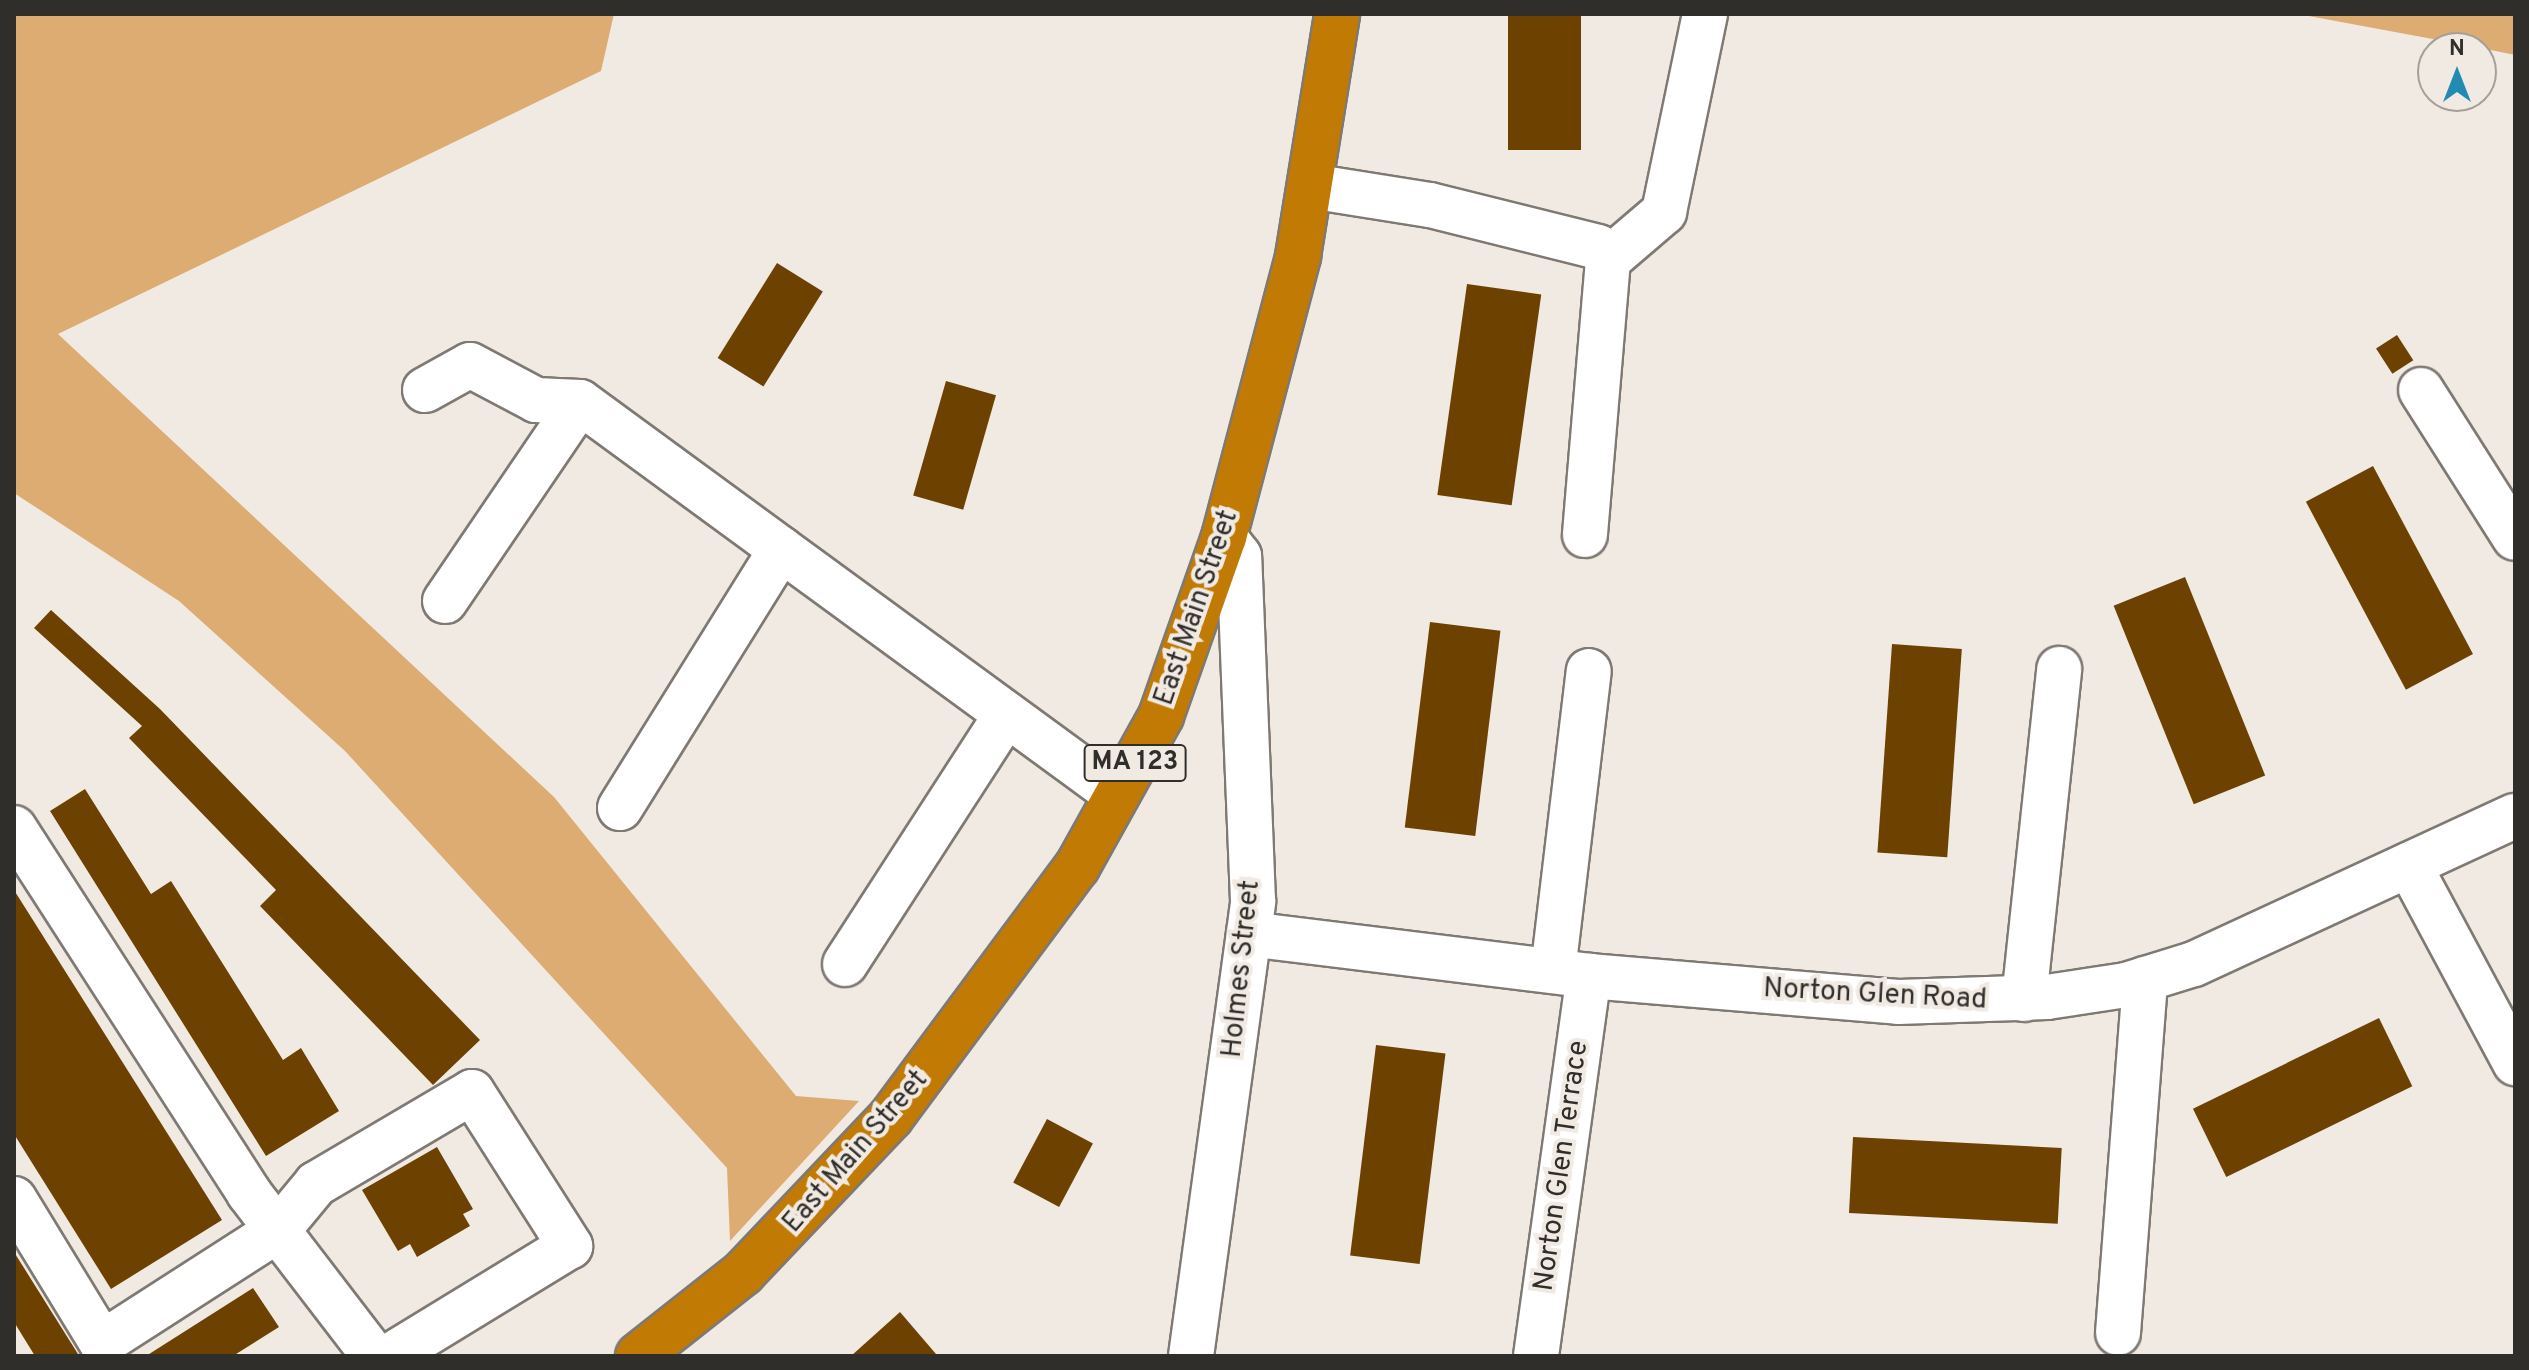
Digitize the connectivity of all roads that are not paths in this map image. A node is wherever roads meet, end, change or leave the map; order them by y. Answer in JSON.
{"nodes":[{"id":1,"x":1337,"y":14,"type":"edge"},
{"id":2,"x":1705,"y":14,"type":"edge"},
{"id":3,"x":1310,"y":186,"type":"junction"},
{"id":4,"x":1608,"y":260,"type":"junction"},
{"id":5,"x":425,"y":390,"type":"dead end"},
{"id":6,"x":2421,"y":390,"type":"dead end"},
{"id":7,"x":580,"y":402,"type":"junction"},
{"id":8,"x":1585,"y":535,"type":"dead end"},
{"id":9,"x":1224,"y":537,"type":"junction"},
{"id":10,"x":2515,"y":538,"type":"edge"},
{"id":11,"x":781,"y":549,"type":"junction"},
{"id":12,"x":445,"y":601,"type":"dead end"},
{"id":13,"x":2059,"y":669,"type":"dead end"},
{"id":14,"x":1589,"y":671,"type":"dead end"},
{"id":15,"x":1006,"y":715,"type":"junction"},
{"id":16,"x":1117,"y":795,"type":"junction"},
{"id":17,"x":620,"y":808,"type":"dead end"},
{"id":18,"x":2515,"y":816,"type":"edge"},
{"id":19,"x":14,"y":828,"type":"edge"},
{"id":20,"x":2409,"y":865,"type":"junction"},
{"id":21,"x":1249,"y":934,"type":"junction"},
{"id":22,"x":845,"y":964,"type":"dead end"},
{"id":23,"x":1571,"y":974,"type":"junction"},
{"id":24,"x":2145,"y":979,"type":"junction"},
{"id":25,"x":2024,"y":999,"type":"junction"},
{"id":26,"x":2515,"y":1063,"type":"edge"},
{"id":27,"x":14,"y":1199,"type":"edge"},
{"id":28,"x":278,"y":1230,"type":"junction"},
{"id":29,"x":2118,"y":1333,"type":"dead end"},
{"id":30,"x":374,"y":1356,"type":"edge"},
{"id":31,"x":390,"y":1356,"type":"edge"},
{"id":32,"x":638,"y":1356,"type":"edge"},
{"id":33,"x":1191,"y":1356,"type":"edge"},
{"id":34,"x":1536,"y":1356,"type":"edge"}],
"edges":[{"from":1,"to":3,"type":"highway","name":"East Main Street","number":"MA 123"},
{"from":2,"to":4,"type":"street"},
{"from":3,"to":4,"type":"street"},
{"from":3,"to":9,"type":"highway","name":"East Main Street","number":"MA 123"},
{"from":4,"to":8,"type":"street"},
{"from":5,"to":7,"type":"street"},
{"from":6,"to":10,"type":"street"},
{"from":7,"to":11,"type":"street"},
{"from":7,"to":12,"type":"street"},
{"from":9,"to":16,"type":"highway","name":"East Main Street","number":"MA 123"},
{"from":9,"to":21,"type":"street","name":"Holmes Street"},
{"from":11,"to":15,"type":"street"},
{"from":11,"to":17,"type":"street"},
{"from":13,"to":25,"type":"street"},
{"from":14,"to":23,"type":"street","name":"Norton Glen Terrace"},
{"from":15,"to":16,"type":"street"},
{"from":15,"to":22,"type":"street"},
{"from":16,"to":32,"type":"highway","name":"East Main Street","number":"MA 123"},
{"from":18,"to":20,"type":"street","name":"Norton Glen Road"},
{"from":19,"to":28,"type":"street"},
{"from":20,"to":24,"type":"street","name":"Norton Glen Road"},
{"from":20,"to":26,"type":"street"},
{"from":21,"to":23,"type":"street","name":"Norton Glen Road"},
{"from":21,"to":33,"type":"street","name":"Holmes Street"},
{"from":23,"to":25,"type":"street","name":"Norton Glen Road"},
{"from":23,"to":34,"type":"street","name":"Norton Glen Terrace"},
{"from":24,"to":25,"type":"street","name":"Norton Glen Road"},
{"from":24,"to":29,"type":"street"},
{"from":27,"to":28,"type":"street"},
{"from":28,"to":30,"type":"street"},
{"from":28,"to":31,"type":"street"}]}
